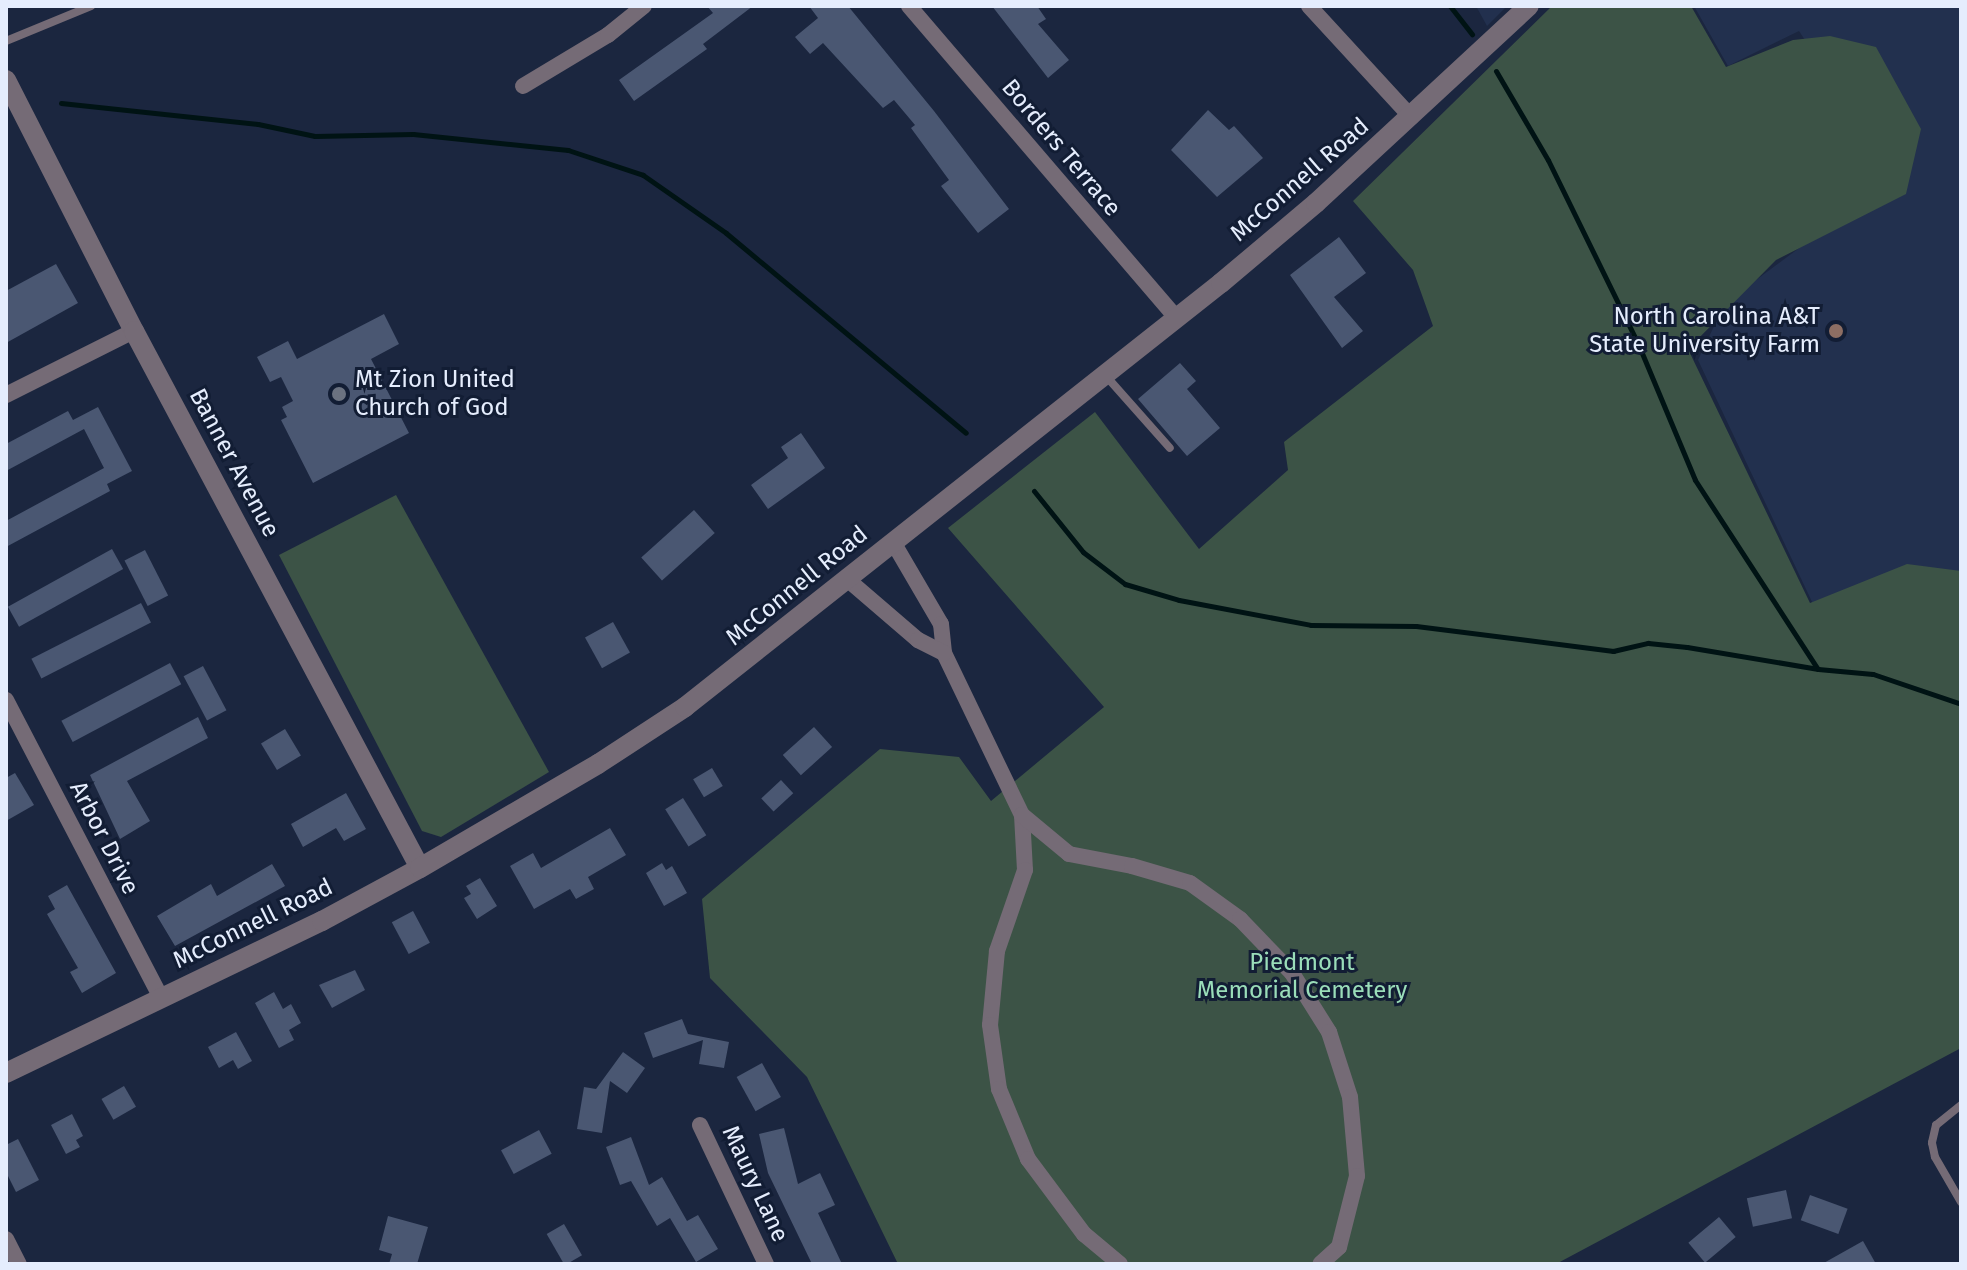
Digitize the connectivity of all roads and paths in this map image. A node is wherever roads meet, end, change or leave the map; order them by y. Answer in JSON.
{"nodes":[{"id":1,"x":91,"y":6,"type":"edge"},
{"id":2,"x":644,"y":6,"type":"edge"},
{"id":3,"x":909,"y":6,"type":"edge"},
{"id":4,"x":1309,"y":6,"type":"edge"},
{"id":5,"x":1529,"y":6,"type":"edge"},
{"id":6,"x":6,"y":41,"type":"edge"},
{"id":7,"x":6,"y":80,"type":"edge"},
{"id":8,"x":523,"y":86,"type":"dead end"},
{"id":9,"x":1411,"y":117,"type":"junction"},
{"id":10,"x":1177,"y":319,"type":"junction"},
{"id":11,"x":134,"y":331,"type":"junction"},
{"id":12,"x":1105,"y":375,"type":"junction"},
{"id":13,"x":6,"y":395,"type":"edge"},
{"id":14,"x":1170,"y":448,"type":"dead end"},
{"id":15,"x":893,"y":542,"type":"junction"},
{"id":16,"x":847,"y":579,"type":"junction"},
{"id":17,"x":944,"y":653,"type":"junction"},
{"id":18,"x":6,"y":700,"type":"edge"},
{"id":19,"x":1022,"y":815,"type":"junction"},
{"id":20,"x":420,"y":868,"type":"junction"},
{"id":21,"x":161,"y":998,"type":"junction"},
{"id":22,"x":6,"y":1073,"type":"edge"},
{"id":23,"x":1961,"y":1105,"type":"edge"},
{"id":24,"x":700,"y":1125,"type":"dead end"},
{"id":25,"x":1961,"y":1202,"type":"edge"},
{"id":26,"x":6,"y":1239,"type":"edge"},
{"id":27,"x":19,"y":1264,"type":"edge"},
{"id":28,"x":766,"y":1264,"type":"edge"},
{"id":29,"x":1120,"y":1264,"type":"edge"},
{"id":30,"x":1320,"y":1264,"type":"edge"}],
"edges":[{"from":1,"to":6,"type":"lane"},
{"from":2,"to":8,"type":"street"},
{"from":3,"to":10,"type":"street","name":"Borders Terrace"},
{"from":4,"to":9,"type":"street"},
{"from":5,"to":9,"type":"street","name":"McConnell Road"},
{"from":7,"to":11,"type":"street","name":"Banner Avenue"},
{"from":9,"to":10,"type":"street","name":"McConnell Road"},
{"from":10,"to":12,"type":"street","name":"McConnell Road"},
{"from":11,"to":13,"type":"street"},
{"from":11,"to":20,"type":"street","name":"Banner Avenue"},
{"from":12,"to":14,"type":"lane"},
{"from":12,"to":15,"type":"street","name":"McConnell Road"},
{"from":15,"to":16,"type":"street","name":"McConnell Road"},
{"from":15,"to":17,"type":"street"},
{"from":16,"to":17,"type":"street"},
{"from":16,"to":20,"type":"street","name":"McConnell Road"},
{"from":17,"to":19,"type":"street"},
{"from":18,"to":21,"type":"street","name":"Arbor Drive"},
{"from":19,"to":29,"type":"street"},
{"from":19,"to":30,"type":"street"},
{"from":20,"to":21,"type":"street","name":"McConnell Road"},
{"from":21,"to":22,"type":"street","name":"McConnell Road"},
{"from":23,"to":25,"type":"lane"},
{"from":24,"to":28,"type":"street","name":"Maury Lane"},
{"from":26,"to":27,"type":"street"}]}
